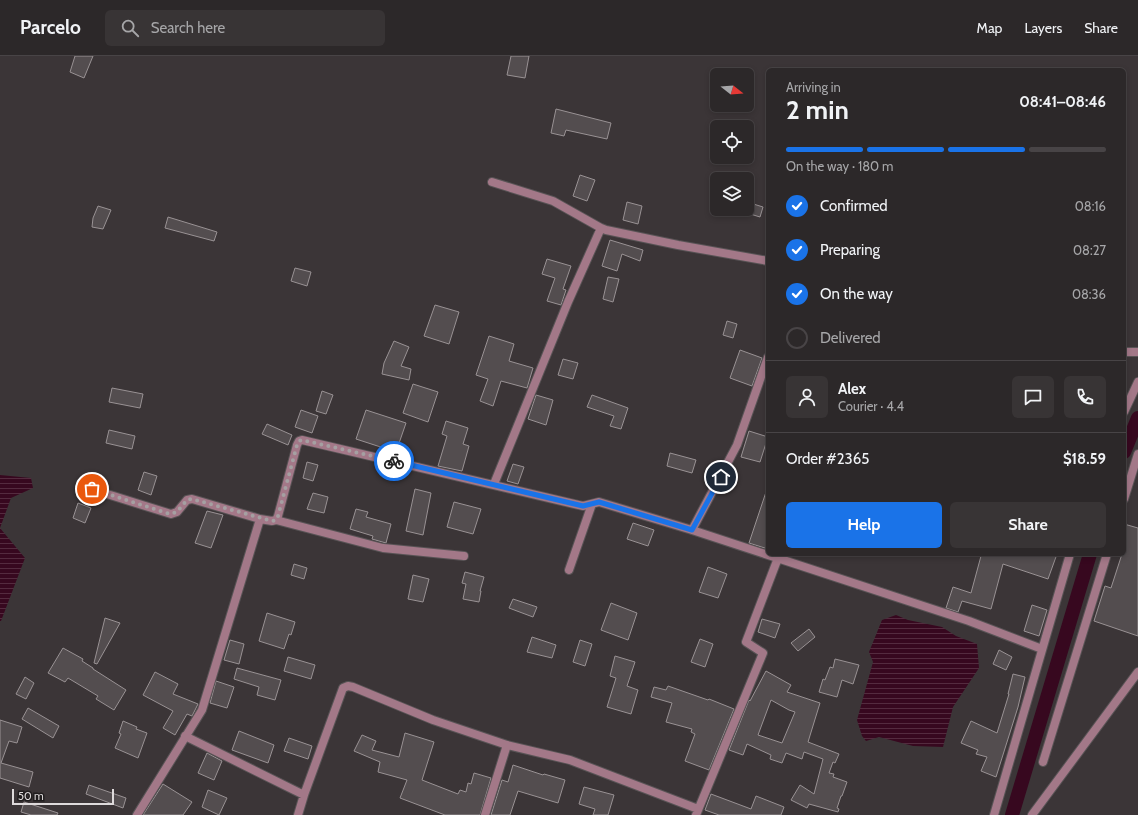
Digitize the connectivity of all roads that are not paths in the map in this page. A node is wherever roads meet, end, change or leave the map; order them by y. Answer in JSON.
{"nodes":[{"id":1,"x":492,"y":182,"type":"dead end"},
{"id":2,"x":601,"y":228,"type":"junction"},
{"id":3,"x":766,"y":261,"type":"edge"},
{"id":4,"x":1126,"y":352,"type":"edge"},
{"id":5,"x":1138,"y":352,"type":"edge"},
{"id":6,"x":766,"y":363,"type":"edge"},
{"id":7,"x":1138,"y":382,"type":"edge"},
{"id":8,"x":1126,"y":408,"type":"edge"},
{"id":9,"x":1138,"y":454,"type":"edge"},
{"id":10,"x":494,"y":484,"type":"junction"},
{"id":11,"x":92,"y":489,"type":"dead end"},
{"id":12,"x":1126,"y":493,"type":"edge"},
{"id":13,"x":592,"y":504,"type":"junction"},
{"id":14,"x":260,"y":519,"type":"junction"},
{"id":15,"x":276,"y":520,"type":"junction"},
{"id":16,"x":692,"y":530,"type":"junction"},
{"id":17,"x":766,"y":554,"type":"edge"},
{"id":18,"x":464,"y":556,"type":"dead end"},
{"id":19,"x":772,"y":556,"type":"edge"},
{"id":20,"x":1069,"y":556,"type":"edge"},
{"id":21,"x":1106,"y":556,"type":"edge"},
{"id":22,"x":778,"y":558,"type":"junction"},
{"id":23,"x":569,"y":570,"type":"dead end"},
{"id":24,"x":1042,"y":649,"type":"junction"},
{"id":25,"x":1138,"y":672,"type":"edge"},
{"id":26,"x":186,"y":736,"type":"junction"},
{"id":27,"x":507,"y":744,"type":"junction"},
{"id":28,"x":1043,"y":762,"type":"dead end"},
{"id":29,"x":304,"y":795,"type":"junction"},
{"id":30,"x":697,"y":812,"type":"edge"},
{"id":31,"x":1033,"y":813,"type":"edge"},
{"id":32,"x":137,"y":815,"type":"edge"},
{"id":33,"x":298,"y":815,"type":"edge"},
{"id":34,"x":485,"y":815,"type":"edge"},
{"id":35,"x":994,"y":815,"type":"edge"}],
"edges":[{"from":1,"to":2,"type":"street"},
{"from":2,"to":3,"type":"street"},
{"from":2,"to":10,"type":"street"},
{"from":4,"to":5,"type":"street"},
{"from":6,"to":16,"type":"street"},
{"from":7,"to":8,"type":"street"},
{"from":9,"to":12,"type":"street"},
{"from":10,"to":13,"type":"street"},
{"from":10,"to":15,"type":"street"},
{"from":11,"to":14,"type":"street"},
{"from":13,"to":16,"type":"street"},
{"from":13,"to":23,"type":"street"},
{"from":14,"to":15,"type":"street"},
{"from":14,"to":26,"type":"street"},
{"from":15,"to":18,"type":"street"},
{"from":16,"to":17,"type":"street"},
{"from":19,"to":22,"type":"street"},
{"from":20,"to":24,"type":"street"},
{"from":21,"to":28,"type":"street"},
{"from":22,"to":24,"type":"street"},
{"from":22,"to":30,"type":"street"},
{"from":24,"to":35,"type":"street"},
{"from":25,"to":31,"type":"street"},
{"from":26,"to":29,"type":"street"},
{"from":26,"to":32,"type":"street"},
{"from":27,"to":29,"type":"street"},
{"from":27,"to":30,"type":"street"},
{"from":27,"to":34,"type":"street"},
{"from":29,"to":33,"type":"street"}]}
